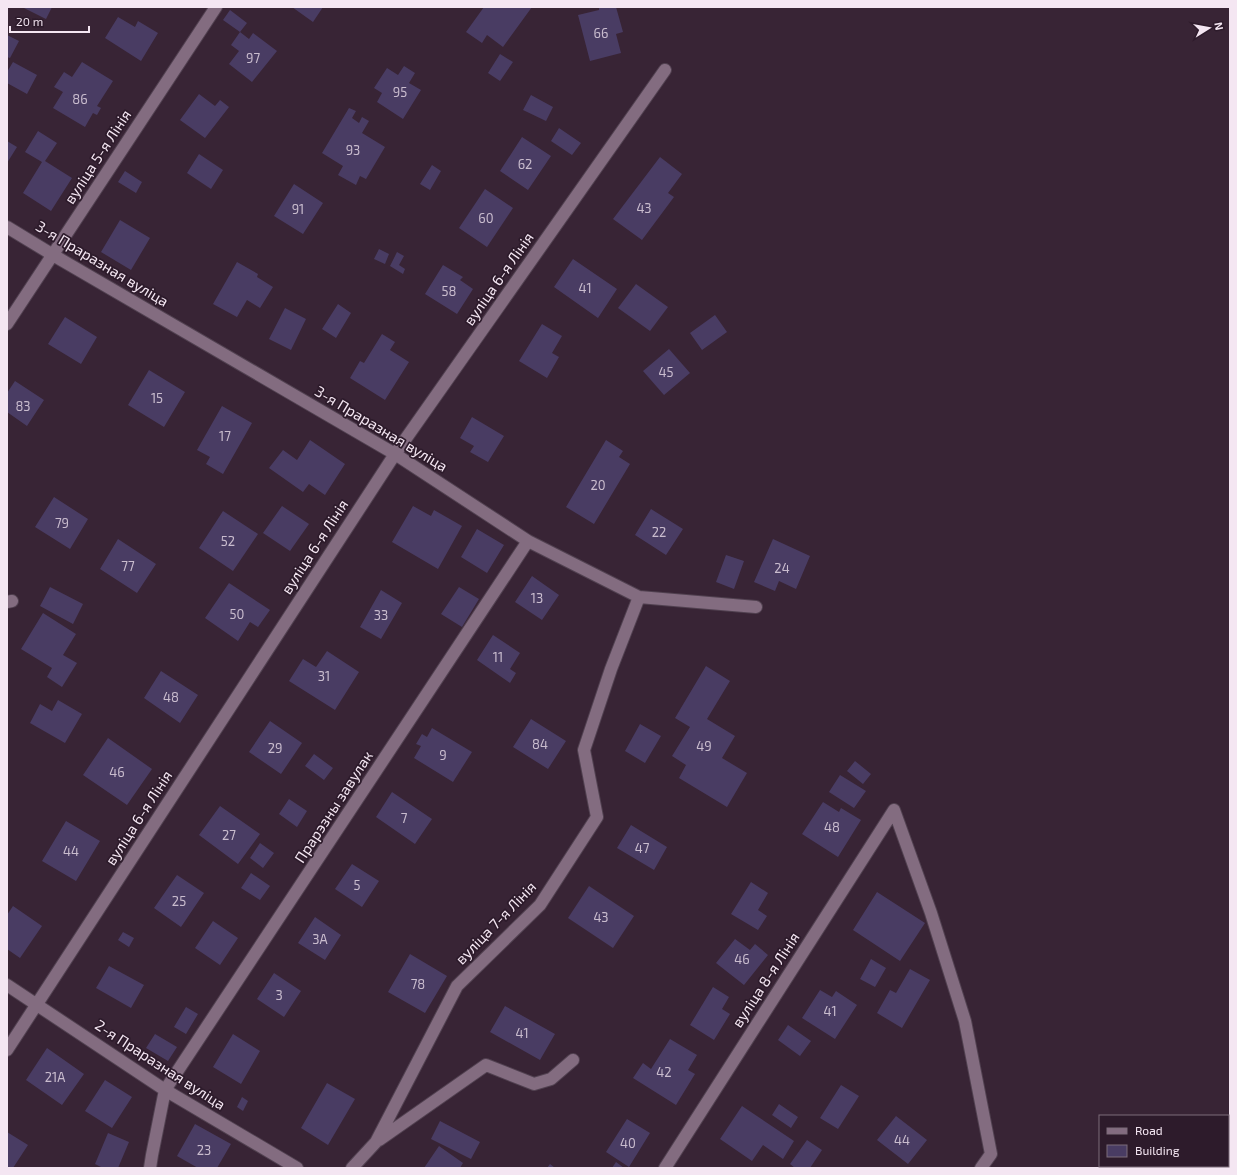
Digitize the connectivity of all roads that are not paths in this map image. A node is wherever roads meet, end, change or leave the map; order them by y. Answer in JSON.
{"nodes":[{"id":1,"x":216,"y":7,"type":"edge"},
{"id":2,"x":665,"y":70,"type":"dead end"},
{"id":3,"x":7,"y":227,"type":"edge"},
{"id":4,"x":53,"y":255,"type":"junction"},
{"id":5,"x":7,"y":324,"type":"edge"},
{"id":6,"x":394,"y":454,"type":"junction"},
{"id":7,"x":528,"y":540,"type":"junction"},
{"id":8,"x":639,"y":596,"type":"junction"},
{"id":9,"x":756,"y":607,"type":"dead end"},
{"id":10,"x":7,"y":985,"type":"edge"},
{"id":11,"x":38,"y":1004,"type":"junction"},
{"id":12,"x":7,"y":1050,"type":"edge"},
{"id":13,"x":573,"y":1060,"type":"dead end"},
{"id":14,"x":165,"y":1090,"type":"junction"},
{"id":15,"x":376,"y":1142,"type":"junction"},
{"id":16,"x":150,"y":1168,"type":"edge"},
{"id":17,"x":297,"y":1168,"type":"edge"},
{"id":18,"x":352,"y":1168,"type":"edge"},
{"id":19,"x":665,"y":1168,"type":"edge"},
{"id":20,"x":981,"y":1168,"type":"edge"}],
"edges":[{"from":1,"to":4,"type":"street","name":"вуліца 5-я Лінія"},
{"from":2,"to":6,"type":"street","name":"вуліца 6-я Лінія"},
{"from":3,"to":4,"type":"street","name":"3-я Праразная вуліца"},
{"from":4,"to":5,"type":"street","name":"вуліца 5-я Лінія"},
{"from":4,"to":6,"type":"street","name":"3-я Праразная вуліца"},
{"from":6,"to":7,"type":"street","name":"3-я Праразная вуліца"},
{"from":6,"to":11,"type":"street","name":"вуліца 6-я Лінія"},
{"from":7,"to":8,"type":"street","name":"3-я Праразная вуліца"},
{"from":7,"to":14,"type":"street","name":"Прарэзны завулак"},
{"from":8,"to":9,"type":"street","name":"3-я Праразная вуліца"},
{"from":8,"to":15,"type":"street","name":"вуліца 7-я Лінія"},
{"from":10,"to":11,"type":"street","name":"2-я Праразная вуліца"},
{"from":11,"to":12,"type":"street","name":"вуліца 6-я Лінія"},
{"from":11,"to":14,"type":"street","name":"2-я Праразная вуліца"},
{"from":13,"to":15,"type":"street"},
{"from":14,"to":16,"type":"street"},
{"from":14,"to":17,"type":"street","name":"2-я Праразная вуліца"},
{"from":15,"to":18,"type":"street","name":"вуліца 7-я Лінія"},
{"from":19,"to":20,"type":"street","name":"вуліца 8-я Лінія"}]}
